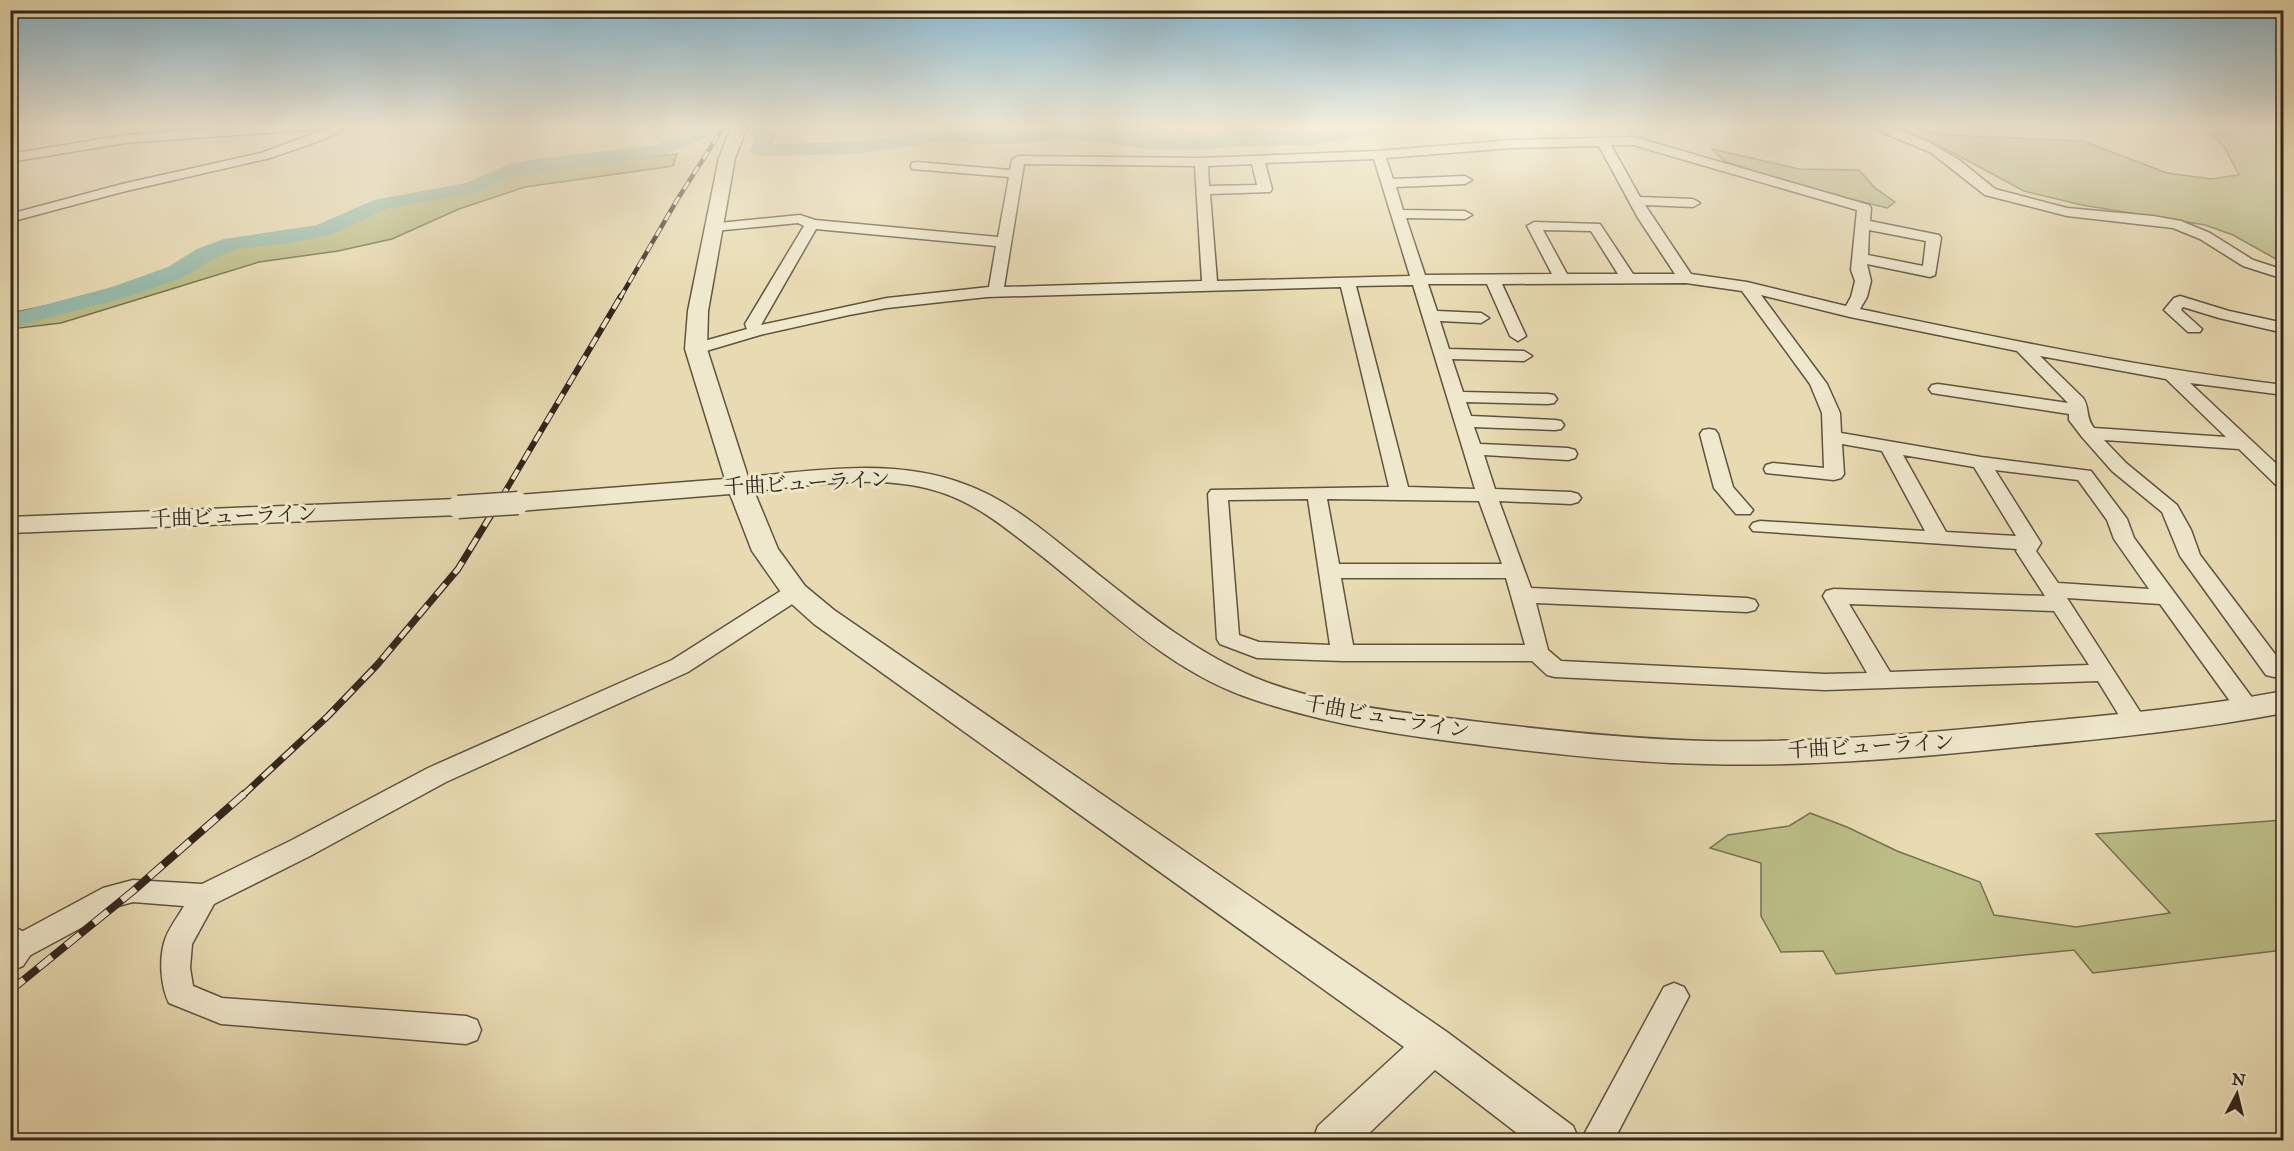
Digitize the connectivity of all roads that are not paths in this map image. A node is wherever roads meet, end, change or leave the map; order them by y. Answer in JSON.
{"nodes":[{"id":1,"x":169,"y":179,"type":"edge"},
{"id":2,"x":723,"y":179,"type":"edge"},
{"id":3,"x":1015,"y":179,"type":"edge"},
{"id":4,"x":1202,"y":179,"type":"edge"},
{"id":5,"x":1262,"y":179,"type":"edge"},
{"id":6,"x":1388,"y":179,"type":"edge"},
{"id":7,"x":1624,"y":179,"type":"edge"},
{"id":8,"x":1763,"y":179,"type":"edge"},
{"id":9,"x":1973,"y":179,"type":"edge"},
{"id":10,"x":1465,"y":180,"type":"dead end"},
{"id":11,"x":1390,"y":183,"type":"junction"},
{"id":12,"x":1203,"y":190,"type":"junction"},
{"id":13,"x":1636,"y":201,"type":"junction"},
{"id":14,"x":1693,"y":203,"type":"dead end"},
{"id":15,"x":1398,"y":214,"type":"junction"},
{"id":16,"x":1465,"y":214,"type":"dead end"},
{"id":17,"x":10,"y":218,"type":"edge"},
{"id":18,"x":812,"y":224,"type":"junction"},
{"id":19,"x":1863,"y":224,"type":"junction"},
{"id":20,"x":714,"y":227,"type":"junction"},
{"id":21,"x":1004,"y":242,"type":"junction"},
{"id":22,"x":1861,"y":258,"type":"junction"},
{"id":23,"x":2283,"y":275,"type":"edge"},
{"id":24,"x":1626,"y":277,"type":"junction"},
{"id":25,"x":1561,"y":278,"type":"junction"},
{"id":26,"x":1686,"y":278,"type":"junction"},
{"id":27,"x":1418,"y":280,"type":"junction"},
{"id":28,"x":1493,"y":280,"type":"junction"},
{"id":29,"x":1348,"y":283,"type":"junction"},
{"id":30,"x":1210,"y":285,"type":"junction"},
{"id":31,"x":1747,"y":287,"type":"junction"},
{"id":32,"x":996,"y":291,"type":"junction"},
{"id":33,"x":1850,"y":312,"type":"junction"},
{"id":34,"x":1430,"y":316,"type":"junction"},
{"id":35,"x":1481,"y":318,"type":"dead end"},
{"id":36,"x":2283,"y":328,"type":"edge"},
{"id":37,"x":2194,"y":329,"type":"dead end"},
{"id":38,"x":756,"y":332,"type":"junction"},
{"id":39,"x":2022,"y":347,"type":"junction"},
{"id":40,"x":696,"y":349,"type":"junction"},
{"id":41,"x":1443,"y":354,"type":"junction"},
{"id":42,"x":2172,"y":376,"type":"junction"},
{"id":43,"x":2260,"y":388,"type":"junction"},
{"id":44,"x":1938,"y":389,"type":"dead end"},
{"id":45,"x":2283,"y":390,"type":"edge"},
{"id":46,"x":1458,"y":397,"type":"junction"},
{"id":47,"x":1548,"y":399,"type":"dead end"},
{"id":48,"x":2283,"y":408,"type":"edge"},
{"id":49,"x":2078,"y":411,"type":"junction"},
{"id":50,"x":1464,"y":421,"type":"junction"},
{"id":51,"x":1556,"y":425,"type":"dead end"},
{"id":52,"x":2088,"y":433,"type":"junction"},
{"id":53,"x":1708,"y":434,"type":"dead end"},
{"id":54,"x":1833,"y":437,"type":"junction"},
{"id":55,"x":2243,"y":444,"type":"junction"},
{"id":56,"x":1890,"y":448,"type":"junction"},
{"id":57,"x":1473,"y":449,"type":"junction"},
{"id":58,"x":1568,"y":454,"type":"dead end"},
{"id":59,"x":1981,"y":463,"type":"junction"},
{"id":60,"x":1773,"y":469,"type":"dead end"},
{"id":61,"x":2084,"y":475,"type":"junction"},
{"id":62,"x":2132,"y":478,"type":"junction"},
{"id":63,"x":2283,"y":482,"type":"edge"},
{"id":64,"x":739,"y":486,"type":"junction"},
{"id":65,"x":1400,"y":493,"type":"junction"},
{"id":66,"x":1317,"y":495,"type":"junction"},
{"id":67,"x":1487,"y":495,"type":"junction"},
{"id":68,"x":1571,"y":498,"type":"dead end"},
{"id":69,"x":1743,"y":510,"type":"dead end"},
{"id":70,"x":10,"y":525,"type":"edge"},
{"id":71,"x":1760,"y":527,"type":"dead end"},
{"id":72,"x":1939,"y":538,"type":"junction"},
{"id":73,"x":2031,"y":543,"type":"junction"},
{"id":74,"x":1331,"y":571,"type":"junction"},
{"id":75,"x":1515,"y":571,"type":"junction"},
{"id":76,"x":795,"y":592,"type":"junction"},
{"id":77,"x":1523,"y":595,"type":"junction"},
{"id":78,"x":2056,"y":597,"type":"junction"},
{"id":79,"x":2167,"y":597,"type":"junction"},
{"id":80,"x":1747,"y":605,"type":"dead end"},
{"id":81,"x":1343,"y":653,"type":"junction"},
{"id":82,"x":1538,"y":653,"type":"junction"},
{"id":83,"x":2274,"y":669,"type":"dead end"},
{"id":84,"x":2105,"y":673,"type":"junction"},
{"id":85,"x":1883,"y":680,"type":"junction"},
{"id":86,"x":2283,"y":702,"type":"edge"},
{"id":87,"x":2248,"y":709,"type":"junction"},
{"id":88,"x":2136,"y":724,"type":"junction"},
{"id":89,"x":204,"y":896,"type":"junction"},
{"id":90,"x":13,"y":948,"type":"edge"},
{"id":91,"x":1674,"y":996,"type":"dead end"},
{"id":92,"x":466,"y":1030,"type":"dead end"},
{"id":93,"x":1433,"y":1045,"type":"junction"},
{"id":94,"x":1333,"y":1140,"type":"edge"},
{"id":95,"x":1558,"y":1140,"type":"edge"},
{"id":96,"x":1597,"y":1140,"type":"edge"}],
"edges":[{"from":1,"to":17,"type":"street"},
{"from":2,"to":20,"type":"street"},
{"from":3,"to":21,"type":"street"},
{"from":4,"to":12,"type":"street"},
{"from":5,"to":12,"type":"street"},
{"from":6,"to":11,"type":"street"},
{"from":7,"to":13,"type":"street"},
{"from":8,"to":19,"type":"street"},
{"from":9,"to":23,"type":"street"},
{"from":10,"to":11,"type":"street"},
{"from":11,"to":15,"type":"street"},
{"from":12,"to":30,"type":"street"},
{"from":13,"to":14,"type":"street"},
{"from":13,"to":26,"type":"street"},
{"from":15,"to":16,"type":"street"},
{"from":15,"to":27,"type":"street"},
{"from":18,"to":20,"type":"street"},
{"from":18,"to":21,"type":"street"},
{"from":18,"to":38,"type":"street"},
{"from":19,"to":22,"type":"street"},
{"from":19,"to":22,"type":"street"},
{"from":20,"to":40,"type":"street"},
{"from":21,"to":32,"type":"street"},
{"from":22,"to":33,"type":"street"},
{"from":24,"to":25,"type":"street"},
{"from":24,"to":25,"type":"street"},
{"from":24,"to":26,"type":"street"},
{"from":25,"to":28,"type":"street"},
{"from":26,"to":31,"type":"street"},
{"from":27,"to":28,"type":"street"},
{"from":27,"to":29,"type":"street"},
{"from":27,"to":34,"type":"street"},
{"from":28,"to":41,"type":"street"},
{"from":29,"to":30,"type":"street"},
{"from":29,"to":65,"type":"street"},
{"from":30,"to":32,"type":"street"},
{"from":31,"to":33,"type":"street"},
{"from":31,"to":54,"type":"street"},
{"from":32,"to":38,"type":"street"},
{"from":33,"to":39,"type":"street"},
{"from":34,"to":35,"type":"street"},
{"from":34,"to":41,"type":"street"},
{"from":36,"to":37,"type":"street"},
{"from":38,"to":40,"type":"street"},
{"from":39,"to":42,"type":"street"},
{"from":39,"to":49,"type":"street"},
{"from":40,"to":64,"type":"street"},
{"from":41,"to":46,"type":"street"},
{"from":42,"to":43,"type":"street"},
{"from":42,"to":55,"type":"street"},
{"from":43,"to":45,"type":"street"},
{"from":43,"to":48,"type":"street"},
{"from":44,"to":49,"type":"street"},
{"from":46,"to":47,"type":"street"},
{"from":46,"to":50,"type":"street"},
{"from":49,"to":52,"type":"street"},
{"from":50,"to":51,"type":"street"},
{"from":50,"to":57,"type":"street"},
{"from":52,"to":55,"type":"street"},
{"from":52,"to":62,"type":"street"},
{"from":53,"to":69,"type":"street"},
{"from":54,"to":56,"type":"street"},
{"from":54,"to":60,"type":"street"},
{"from":55,"to":63,"type":"street"},
{"from":56,"to":59,"type":"street"},
{"from":56,"to":72,"type":"street"},
{"from":57,"to":58,"type":"street"},
{"from":57,"to":67,"type":"street"},
{"from":59,"to":61,"type":"street"},
{"from":59,"to":73,"type":"street"},
{"from":61,"to":62,"type":"street"},
{"from":61,"to":79,"type":"street"},
{"from":62,"to":83,"type":"street"},
{"from":64,"to":70,"type":"street","name":"千曲ビューライン","bridge":true},
{"from":64,"to":76,"type":"street"},
{"from":64,"to":88,"type":"street","name":"千曲ビューライン"},
{"from":65,"to":66,"type":"street"},
{"from":65,"to":67,"type":"street"},
{"from":66,"to":74,"type":"street"},
{"from":66,"to":81,"type":"street"},
{"from":67,"to":68,"type":"street"},
{"from":67,"to":75,"type":"street"},
{"from":71,"to":72,"type":"street"},
{"from":72,"to":73,"type":"street"},
{"from":73,"to":78,"type":"street"},
{"from":74,"to":75,"type":"street"},
{"from":74,"to":81,"type":"street"},
{"from":75,"to":77,"type":"street"},
{"from":76,"to":89,"type":"street"},
{"from":76,"to":93,"type":"street"},
{"from":77,"to":80,"type":"street"},
{"from":77,"to":82,"type":"street"},
{"from":78,"to":79,"type":"street"},
{"from":78,"to":84,"type":"street"},
{"from":78,"to":85,"type":"street"},
{"from":79,"to":87,"type":"street"},
{"from":81,"to":82,"type":"street"},
{"from":82,"to":85,"type":"street"},
{"from":84,"to":85,"type":"street"},
{"from":84,"to":88,"type":"street"},
{"from":86,"to":87,"type":"street","name":"千曲ビューライン"},
{"from":87,"to":88,"type":"street","name":"千曲ビューライン"},
{"from":89,"to":90,"type":"street"},
{"from":89,"to":92,"type":"street"},
{"from":91,"to":96,"type":"street"},
{"from":93,"to":94,"type":"street"},
{"from":93,"to":95,"type":"street"}]}
